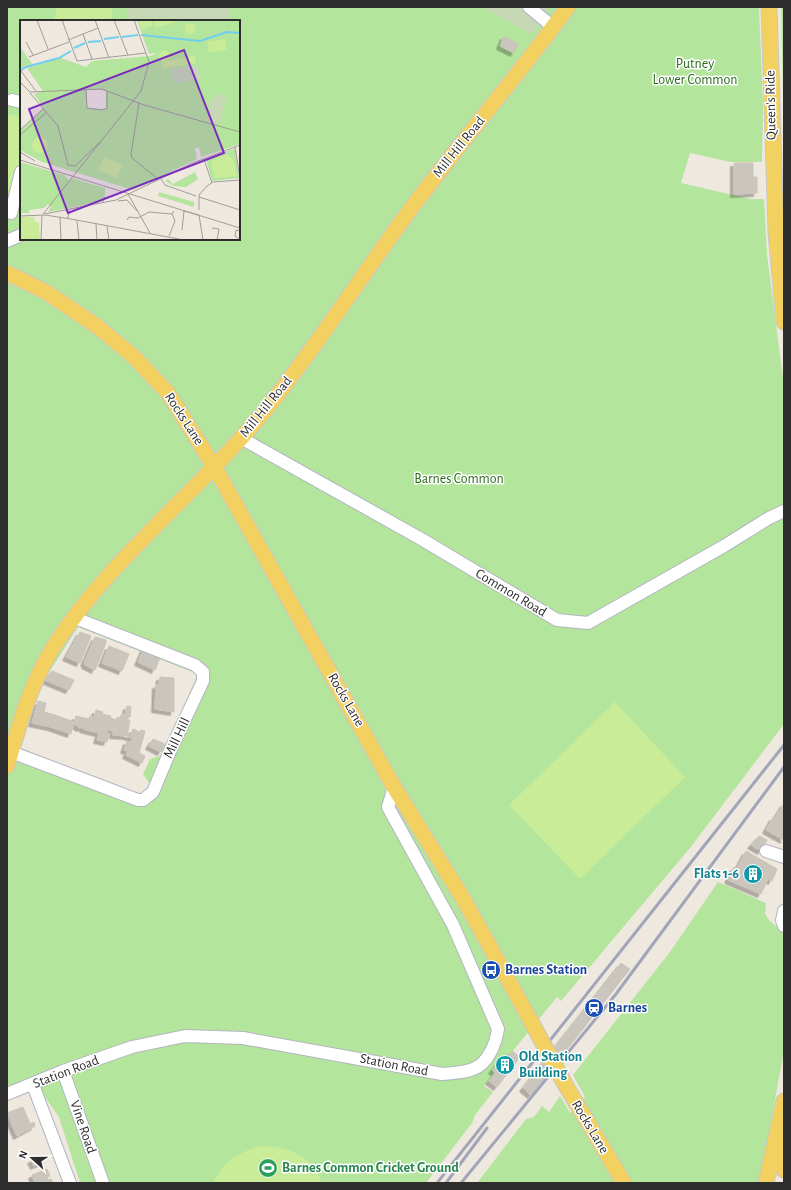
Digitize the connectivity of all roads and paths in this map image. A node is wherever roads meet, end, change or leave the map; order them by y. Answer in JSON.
{"nodes":[{"id":1,"x":529,"y":7,"type":"edge"},
{"id":2,"x":568,"y":7,"type":"edge"},
{"id":3,"x":769,"y":7,"type":"edge"},
{"id":4,"x":554,"y":27,"type":"junction"},
{"id":5,"x":778,"y":146,"type":"edge"},
{"id":6,"x":20,"y":177,"type":"edge"},
{"id":7,"x":13,"y":211,"type":"edge"},
{"id":8,"x":20,"y":235,"type":"edge"},
{"id":9,"x":7,"y":241,"type":"edge"},
{"id":10,"x":7,"y":273,"type":"edge"},
{"id":11,"x":784,"y":322,"type":"edge"},
{"id":12,"x":241,"y":438,"type":"junction"},
{"id":13,"x":215,"y":468,"type":"junction"},
{"id":14,"x":784,"y":511,"type":"edge"},
{"id":15,"x":75,"y":618,"type":"junction"},
{"id":16,"x":9,"y":759,"type":"edge"},
{"id":17,"x":394,"y":787,"type":"junction"},
{"id":18,"x":766,"y":851,"type":"dead end"},
{"id":19,"x":784,"y":857,"type":"edge"},
{"id":20,"x":784,"y":911,"type":"edge"},
{"id":21,"x":784,"y":926,"type":"edge"},
{"id":22,"x":63,"y":1071,"type":"junction"},
{"id":23,"x":33,"y":1085,"type":"junction"},
{"id":24,"x":7,"y":1094,"type":"edge"},
{"id":25,"x":784,"y":1101,"type":"edge"},
{"id":26,"x":782,"y":1124,"type":"edge"},
{"id":27,"x":784,"y":1170,"type":"edge"},
{"id":28,"x":70,"y":1183,"type":"edge"},
{"id":29,"x":103,"y":1183,"type":"edge"},
{"id":30,"x":624,"y":1183,"type":"edge"},
{"id":31,"x":766,"y":1183,"type":"edge"}],
"edges":[{"from":1,"to":4,"type":"street"},
{"from":2,"to":4,"type":"main road","name":"Mill Hill Road"},
{"from":3,"to":5,"type":"main road","name":"Queen's Ride"},
{"from":4,"to":12,"type":"main road","name":"Mill Hill Road"},
{"from":5,"to":11,"type":"main road","name":"Queen's Ride"},
{"from":6,"to":7,"type":"street"},
{"from":8,"to":9,"type":"street"},
{"from":10,"to":13,"type":"main road","name":"Rocks Lane"},
{"from":12,"to":13,"type":"main road","name":"Mill Hill Road"},
{"from":12,"to":14,"type":"street","name":"Common Road"},
{"from":13,"to":15,"type":"main road","name":"Mill Hill Road"},
{"from":13,"to":17,"type":"main road","name":"Rocks Lane"},
{"from":15,"to":16,"type":"main road","name":"Mill Hill Road"},
{"from":15,"to":16,"type":"street","name":"Mill Hill"},
{"from":17,"to":22,"type":"street","name":"Station Road"},
{"from":17,"to":30,"type":"main road","name":"Rocks Lane","bridge":true},
{"from":18,"to":19,"type":"street"},
{"from":20,"to":21,"type":"street"},
{"from":22,"to":23,"type":"street","name":"Station Road"},
{"from":22,"to":29,"type":"street","name":"Vine Road"},
{"from":23,"to":24,"type":"street","name":"Station Road"},
{"from":23,"to":28,"type":"street"},
{"from":25,"to":26,"type":"main road"},
{"from":26,"to":27,"type":"main road"},
{"from":26,"to":31,"type":"main road"}]}
